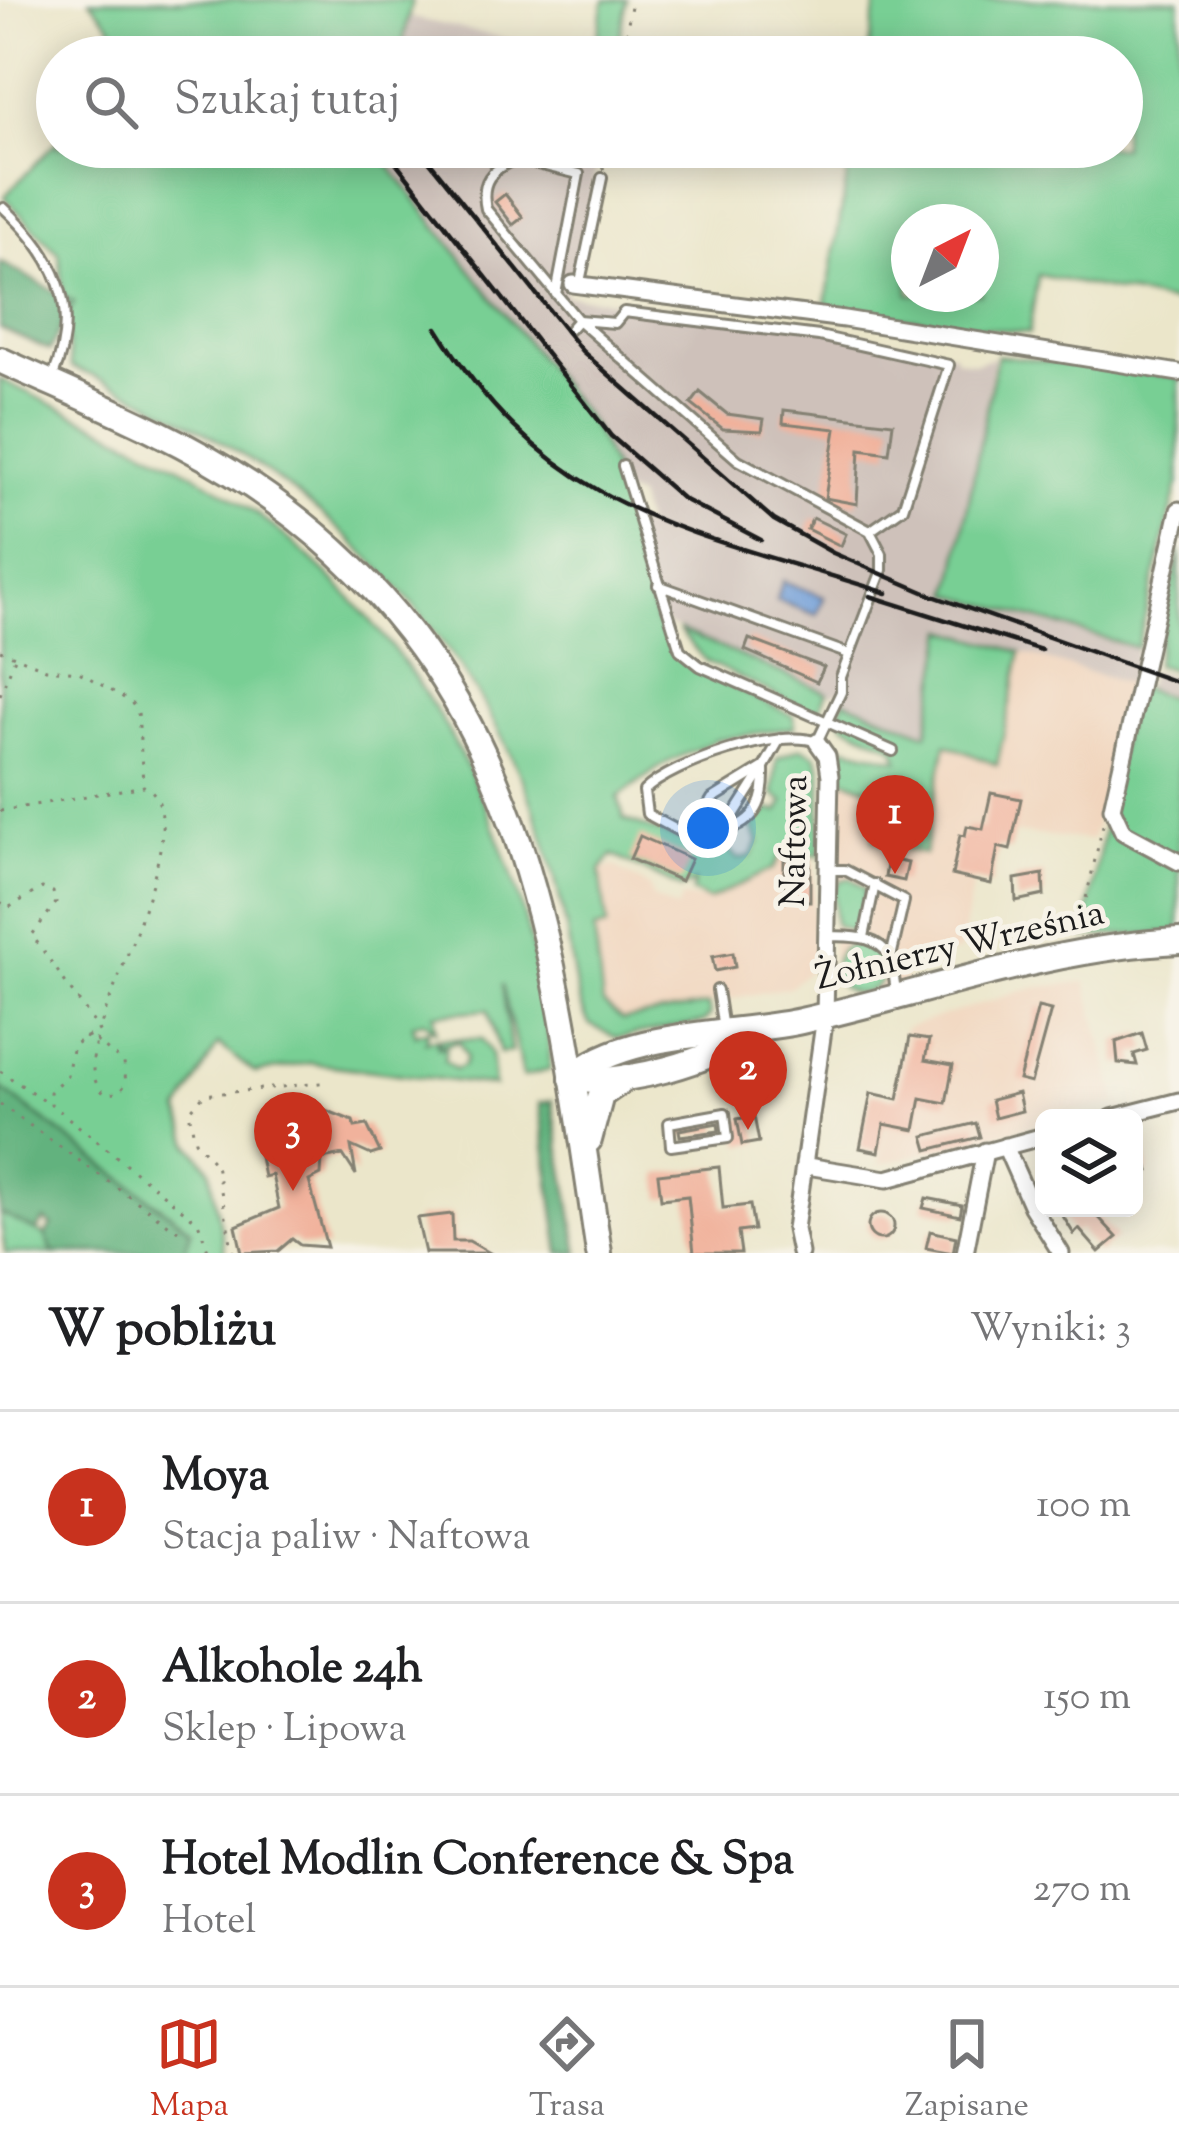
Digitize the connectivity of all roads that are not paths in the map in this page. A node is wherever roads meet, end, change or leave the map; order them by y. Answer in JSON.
{"nodes":[{"id":1,"x":502,"y":168,"type":"edge"},
{"id":2,"x":554,"y":168,"type":"edge"},
{"id":3,"x":602,"y":178,"type":"road end"},
{"id":4,"x":4,"y":208,"type":"dead end"},
{"id":5,"x":576,"y":285,"type":"junction"},
{"id":6,"x":556,"y":294,"type":"junction"},
{"id":7,"x":566,"y":306,"type":"junction"},
{"id":8,"x":578,"y":320,"type":"junction"},
{"id":9,"x":570,"y":329,"type":"dead end"},
{"id":10,"x":0,"y":360,"type":"edge"},
{"id":11,"x":1179,"y":373,"type":"edge"},
{"id":12,"x":50,"y":383,"type":"junction"},
{"id":13,"x":623,"y":466,"type":"dead end"},
{"id":14,"x":1179,"y":510,"type":"edge"},
{"id":15,"x":870,"y":531,"type":"junction"},
{"id":16,"x":657,"y":584,"type":"junction"},
{"id":17,"x":849,"y":654,"type":"junction"},
{"id":18,"x":826,"y":726,"type":"junction"},
{"id":19,"x":780,"y":740,"type":"junction"},
{"id":20,"x":818,"y":742,"type":"junction"},
{"id":21,"x":893,"y":751,"type":"dead end"},
{"id":22,"x":764,"y":767,"type":"junction"},
{"id":23,"x":724,"y":831,"type":"junction"},
{"id":24,"x":690,"y":837,"type":"junction"},
{"id":25,"x":1179,"y":862,"type":"edge"},
{"id":26,"x":828,"y":870,"type":"junction"},
{"id":27,"x":875,"y":884,"type":"junction"},
{"id":28,"x":825,"y":936,"type":"junction"},
{"id":29,"x":863,"y":937,"type":"junction"},
{"id":30,"x":1179,"y":941,"type":"edge"},
{"id":31,"x":891,"y":957,"type":"junction"},
{"id":32,"x":717,"y":990,"type":"dead end"},
{"id":33,"x":560,"y":996,"type":"junction"},
{"id":34,"x":897,"y":998,"type":"junction"},
{"id":35,"x":825,"y":1016,"type":"junction"},
{"id":36,"x":723,"y":1030,"type":"junction"},
{"id":37,"x":758,"y":1030,"type":"junction"},
{"id":38,"x":639,"y":1047,"type":"junction"},
{"id":39,"x":634,"y":1074,"type":"junction"},
{"id":40,"x":572,"y":1078,"type":"junction"},
{"id":41,"x":1179,"y":1101,"type":"edge"},
{"id":42,"x":1143,"y":1110,"type":"edge"},
{"id":43,"x":725,"y":1113,"type":"joint"},
{"id":44,"x":1035,"y":1138,"type":"edge"},
{"id":45,"x":1005,"y":1145,"type":"junction"},
{"id":46,"x":985,"y":1151,"type":"junction"},
{"id":47,"x":807,"y":1166,"type":"junction"},
{"id":48,"x":586,"y":1172,"type":"junction"},
{"id":49,"x":598,"y":1253,"type":"edge"},
{"id":50,"x":800,"y":1253,"type":"edge"},
{"id":51,"x":965,"y":1253,"type":"edge"},
{"id":52,"x":1061,"y":1253,"type":"edge"}],
"edges":[{"from":1,"to":6,"type":"lane"},
{"from":2,"to":6,"type":"lane"},
{"from":3,"to":5,"type":"lane"},
{"from":4,"to":12,"type":"lane"},
{"from":5,"to":7,"type":"lane"},
{"from":5,"to":11,"type":"street"},
{"from":6,"to":7,"type":"lane"},
{"from":7,"to":8,"type":"lane"},
{"from":8,"to":9,"type":"lane"},
{"from":8,"to":15,"type":"lane"},
{"from":8,"to":15,"type":"lane"},
{"from":10,"to":12,"type":"main road"},
{"from":12,"to":33,"type":"main road"},
{"from":13,"to":16,"type":"lane"},
{"from":14,"to":25,"type":"street"},
{"from":15,"to":17,"type":"lane"},
{"from":16,"to":17,"type":"lane"},
{"from":16,"to":18,"type":"lane"},
{"from":17,"to":18,"type":"lane"},
{"from":18,"to":20,"type":"lane"},
{"from":18,"to":21,"type":"lane"},
{"from":19,"to":20,"type":"lane"},
{"from":19,"to":22,"type":"lane"},
{"from":19,"to":24,"type":"lane"},
{"from":20,"to":26,"type":"street","name":"Naftowa"},
{"from":22,"to":23,"type":"lane"},
{"from":22,"to":23,"type":"lane"},
{"from":22,"to":24,"type":"lane"},
{"from":23,"to":24,"type":"lane"},
{"from":26,"to":27,"type":"lane"},
{"from":26,"to":28,"type":"street","name":"Naftowa"},
{"from":27,"to":29,"type":"lane"},
{"from":27,"to":31,"type":"lane"},
{"from":28,"to":29,"type":"lane"},
{"from":28,"to":35,"type":"street","name":"Naftowa"},
{"from":29,"to":31,"type":"lane"},
{"from":30,"to":34,"type":"main road","name":"Żołnierzy Września"},
{"from":31,"to":34,"type":"lane"},
{"from":32,"to":36,"type":"lane"},
{"from":33,"to":38,"type":"main road"},
{"from":33,"to":40,"type":"main road"},
{"from":34,"to":35,"type":"main road","name":"Żołnierzy Września"},
{"from":35,"to":37,"type":"main road","name":"Żołnierzy Września"},
{"from":35,"to":47,"type":"street","name":"Naftowa"},
{"from":36,"to":37,"type":"main road","name":"Żołnierzy Września"},
{"from":36,"to":38,"type":"main road","name":"Żołnierzy Września"},
{"from":37,"to":39,"type":"main road","name":"Żołnierzy Września"},
{"from":38,"to":40,"type":"main road","name":"Żołnierzy Września"},
{"from":39,"to":40,"type":"main road","name":"Żołnierzy Września"},
{"from":39,"to":48,"type":"main road"},
{"from":40,"to":48,"type":"main road"},
{"from":41,"to":42,"type":"street"},
{"from":43,"to":43,"type":"lane"},
{"from":44,"to":45,"type":"street"},
{"from":45,"to":46,"type":"street"},
{"from":45,"to":52,"type":"street"},
{"from":46,"to":47,"type":"street"},
{"from":46,"to":51,"type":"street"},
{"from":47,"to":50,"type":"street","name":"Naftowa"},
{"from":48,"to":49,"type":"main road"}]}
